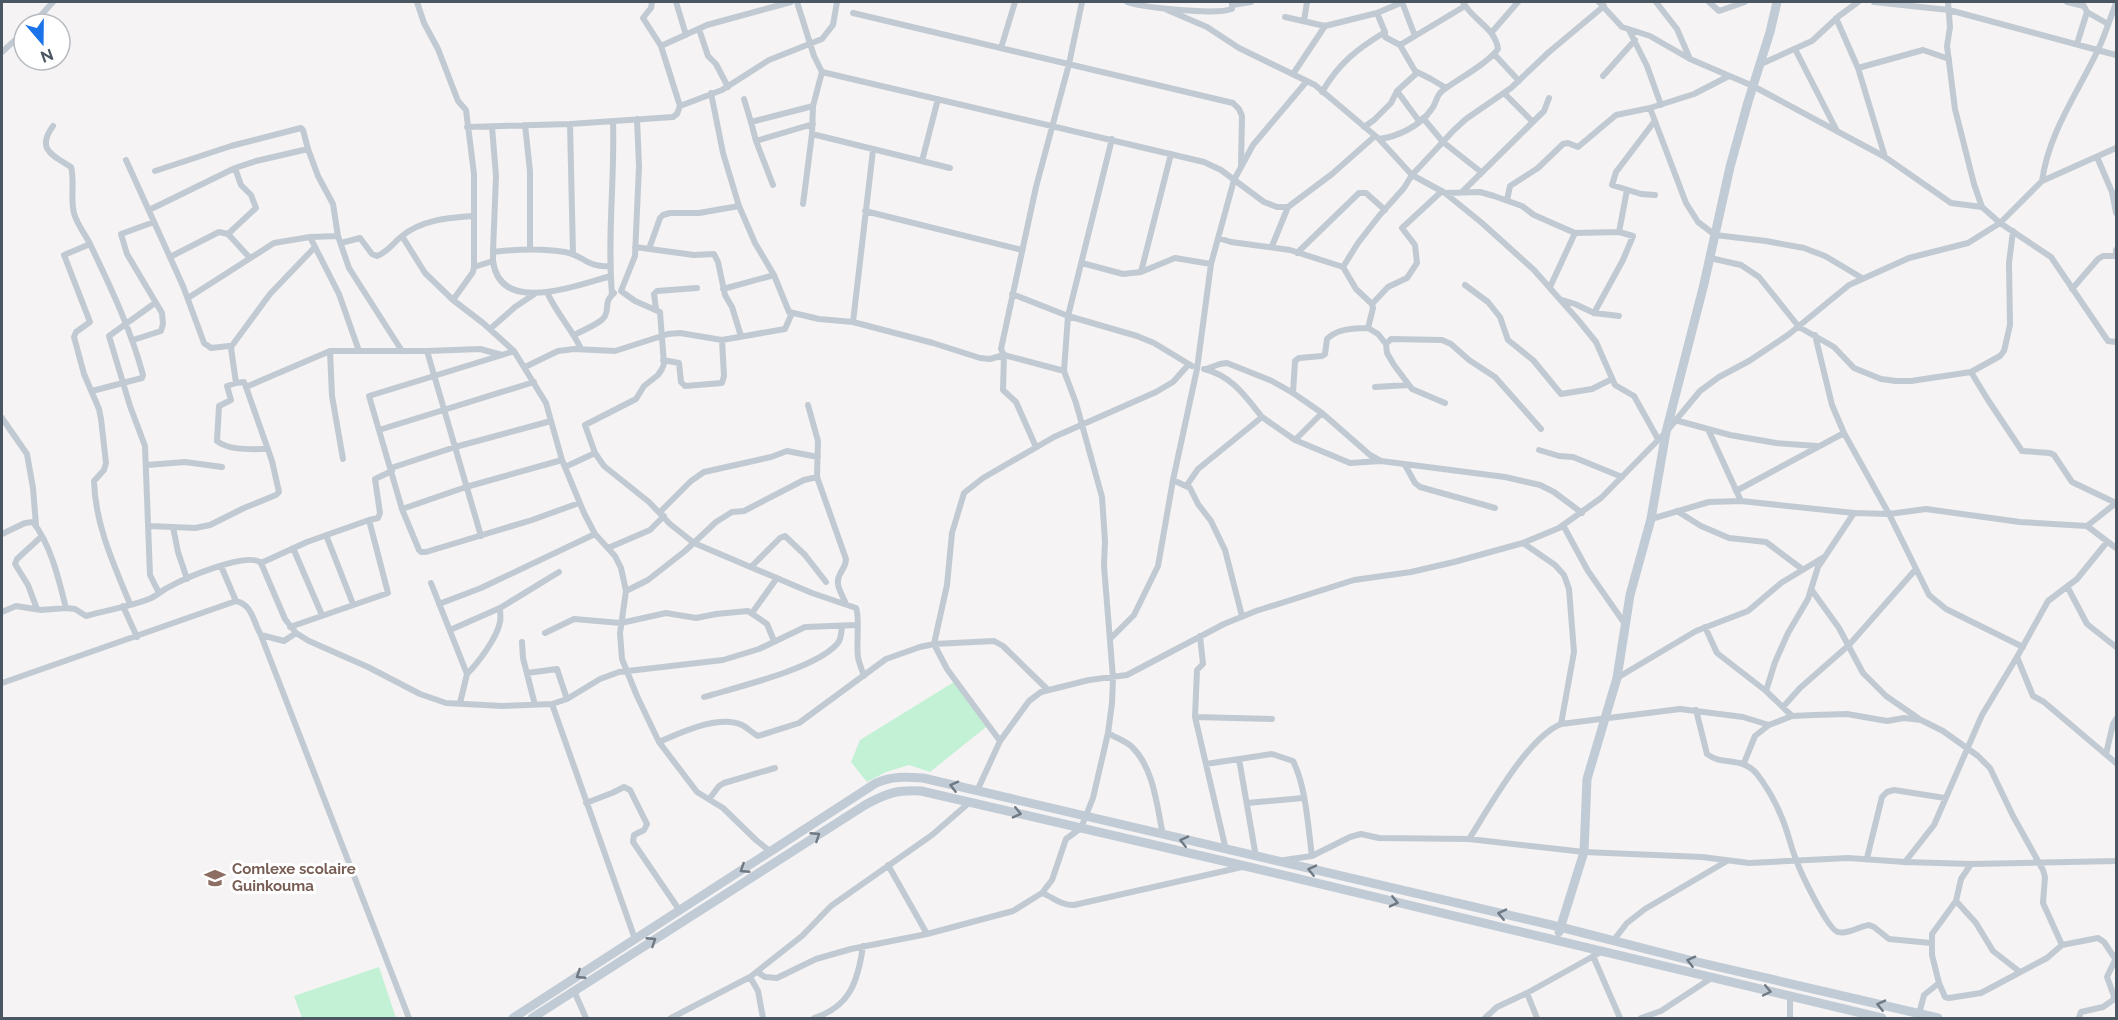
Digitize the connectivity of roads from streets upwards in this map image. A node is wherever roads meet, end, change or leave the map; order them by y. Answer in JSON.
{"nodes":[{"id":1,"x":417,"y":2,"type":"edge"},
{"id":2,"x":652,"y":2,"type":"edge"},
{"id":3,"x":676,"y":2,"type":"edge"},
{"id":4,"x":791,"y":2,"type":"edge"},
{"id":5,"x":797,"y":2,"type":"edge"},
{"id":6,"x":837,"y":2,"type":"edge"},
{"id":7,"x":1015,"y":2,"type":"edge"},
{"id":8,"x":1082,"y":2,"type":"edge"},
{"id":9,"x":1127,"y":2,"type":"edge"},
{"id":10,"x":1251,"y":2,"type":"edge"},
{"id":11,"x":1307,"y":2,"type":"edge"},
{"id":12,"x":1402,"y":2,"type":"edge"},
{"id":13,"x":1518,"y":2,"type":"edge"},
{"id":14,"x":1656,"y":2,"type":"edge"},
{"id":15,"x":1709,"y":2,"type":"edge"},
{"id":16,"x":1745,"y":2,"type":"edge"},
{"id":17,"x":1777,"y":2,"type":"edge"},
{"id":18,"x":1858,"y":2,"type":"edge"},
{"id":19,"x":1877,"y":2,"type":"edge"},
{"id":20,"x":1948,"y":2,"type":"edge"},
{"id":21,"x":2069,"y":2,"type":"edge"},
{"id":22,"x":2116,"y":3,"type":"edge"},
{"id":23,"x":1232,"y":4,"type":"edge"},
{"id":24,"x":1464,"y":4,"type":"edge"},
{"id":25,"x":1602,"y":4,"type":"edge"},
{"id":26,"x":1165,"y":9,"type":"junction"},
{"id":27,"x":1949,"y":10,"type":"junction"},
{"id":28,"x":2086,"y":12,"type":"junction"},
{"id":29,"x":853,"y":13,"type":"dead end"},
{"id":30,"x":1377,"y":13,"type":"junction"},
{"id":31,"x":1285,"y":17,"type":"dead end"},
{"id":32,"x":1836,"y":18,"type":"junction"},
{"id":33,"x":1304,"y":21,"type":"junction"},
{"id":34,"x":2108,"y":24,"type":"junction"},
{"id":35,"x":1325,"y":26,"type":"junction"},
{"id":36,"x":699,"y":28,"type":"junction"},
{"id":37,"x":1629,"y":30,"type":"junction"},
{"id":38,"x":1385,"y":32,"type":"junction"},
{"id":39,"x":1492,"y":32,"type":"junction"},
{"id":40,"x":686,"y":34,"type":"junction"},
{"id":41,"x":1415,"y":36,"type":"junction"},
{"id":42,"x":1635,"y":40,"type":"junction"},
{"id":43,"x":810,"y":44,"type":"junction"},
{"id":44,"x":2077,"y":44,"type":"junction"},
{"id":45,"x":1400,"y":45,"type":"junction"},
{"id":46,"x":661,"y":46,"type":"junction"},
{"id":47,"x":1001,"y":48,"type":"junction"},
{"id":48,"x":1795,"y":50,"type":"junction"},
{"id":49,"x":2098,"y":50,"type":"junction"},
{"id":50,"x":1494,"y":54,"type":"junction"},
{"id":51,"x":2116,"y":55,"type":"edge"},
{"id":52,"x":1690,"y":59,"type":"junction"},
{"id":53,"x":1948,"y":59,"type":"junction"},
{"id":54,"x":1069,"y":64,"type":"junction"},
{"id":55,"x":1761,"y":64,"type":"junction"},
{"id":56,"x":1858,"y":68,"type":"junction"},
{"id":57,"x":822,"y":72,"type":"junction"},
{"id":58,"x":1417,"y":73,"type":"junction"},
{"id":59,"x":1293,"y":74,"type":"junction"},
{"id":60,"x":1603,"y":76,"type":"dead end"},
{"id":61,"x":1729,"y":76,"type":"junction"},
{"id":62,"x":1307,"y":81,"type":"junction"},
{"id":63,"x":1519,"y":81,"type":"junction"},
{"id":64,"x":728,"y":87,"type":"junction"},
{"id":65,"x":1752,"y":87,"type":"junction"},
{"id":66,"x":1446,"y":88,"type":"junction"},
{"id":67,"x":1397,"y":91,"type":"junction"},
{"id":68,"x":1322,"y":92,"type":"junction"},
{"id":69,"x":711,"y":93,"type":"junction"},
{"id":70,"x":1504,"y":93,"type":"junction"},
{"id":71,"x":1549,"y":98,"type":"dead end"},
{"id":72,"x":744,"y":99,"type":"dead end"},
{"id":73,"x":938,"y":99,"type":"junction"},
{"id":74,"x":813,"y":105,"type":"junction"},
{"id":75,"x":1661,"y":105,"type":"junction"},
{"id":76,"x":680,"y":106,"type":"junction"},
{"id":77,"x":1650,"y":108,"type":"junction"},
{"id":78,"x":637,"y":119,"type":"junction"},
{"id":79,"x":1421,"y":119,"type":"junction"},
{"id":80,"x":613,"y":121,"type":"junction"},
{"id":81,"x":1532,"y":121,"type":"junction"},
{"id":82,"x":751,"y":122,"type":"junction"},
{"id":83,"x":1654,"y":122,"type":"junction"},
{"id":84,"x":570,"y":124,"type":"junction"},
{"id":85,"x":813,"y":124,"type":"junction"},
{"id":86,"x":525,"y":125,"type":"junction"},
{"id":87,"x":1052,"y":125,"type":"junction"},
{"id":88,"x":53,"y":126,"type":"dead end"},
{"id":89,"x":467,"y":127,"type":"junction"},
{"id":90,"x":1364,"y":127,"type":"junction"},
{"id":91,"x":492,"y":128,"type":"junction"},
{"id":92,"x":1837,"y":131,"type":"junction"},
{"id":93,"x":812,"y":134,"type":"junction"},
{"id":94,"x":1377,"y":137,"type":"junction"},
{"id":95,"x":1112,"y":140,"type":"junction"},
{"id":96,"x":756,"y":141,"type":"junction"},
{"id":97,"x":1443,"y":142,"type":"junction"},
{"id":98,"x":2116,"y":148,"type":"edge"},
{"id":99,"x":308,"y":149,"type":"junction"},
{"id":100,"x":873,"y":150,"type":"junction"},
{"id":101,"x":1171,"y":154,"type":"junction"},
{"id":102,"x":1885,"y":157,"type":"junction"},
{"id":103,"x":2097,"y":157,"type":"junction"},
{"id":104,"x":126,"y":160,"type":"dead end"},
{"id":105,"x":922,"y":161,"type":"junction"},
{"id":106,"x":1241,"y":165,"type":"junction"},
{"id":107,"x":235,"y":168,"type":"junction"},
{"id":108,"x":950,"y":168,"type":"dead end"},
{"id":109,"x":155,"y":171,"type":"dead end"},
{"id":110,"x":1481,"y":172,"type":"junction"},
{"id":111,"x":1412,"y":175,"type":"junction"},
{"id":112,"x":1234,"y":180,"type":"junction"},
{"id":113,"x":2042,"y":181,"type":"junction"},
{"id":114,"x":773,"y":185,"type":"dead end"},
{"id":115,"x":1627,"y":190,"type":"junction"},
{"id":116,"x":1463,"y":191,"type":"junction"},
{"id":117,"x":1443,"y":192,"type":"junction"},
{"id":118,"x":1655,"y":195,"type":"dead end"},
{"id":119,"x":1507,"y":200,"type":"junction"},
{"id":120,"x":803,"y":204,"type":"dead end"},
{"id":121,"x":739,"y":206,"type":"junction"},
{"id":122,"x":1288,"y":207,"type":"junction"},
{"id":123,"x":1982,"y":207,"type":"junction"},
{"id":124,"x":149,"y":210,"type":"junction"},
{"id":125,"x":1385,"y":210,"type":"junction"},
{"id":126,"x":865,"y":211,"type":"junction"},
{"id":127,"x":2116,"y":213,"type":"edge"},
{"id":128,"x":474,"y":216,"type":"junction"},
{"id":129,"x":154,"y":222,"type":"junction"},
{"id":130,"x":2000,"y":223,"type":"junction"},
{"id":131,"x":2013,"y":231,"type":"junction"},
{"id":132,"x":1619,"y":232,"type":"junction"},
{"id":133,"x":1575,"y":233,"type":"junction"},
{"id":134,"x":228,"y":234,"type":"junction"},
{"id":135,"x":402,"y":236,"type":"junction"},
{"id":136,"x":1714,"y":236,"type":"junction"},
{"id":137,"x":310,"y":237,"type":"junction"},
{"id":138,"x":1218,"y":238,"type":"junction"},
{"id":139,"x":339,"y":239,"type":"junction"},
{"id":140,"x":90,"y":244,"type":"junction"},
{"id":141,"x":1272,"y":246,"type":"junction"},
{"id":142,"x":315,"y":247,"type":"junction"},
{"id":143,"x":635,"y":247,"type":"junction"},
{"id":144,"x":649,"y":249,"type":"junction"},
{"id":145,"x":530,"y":250,"type":"junction"},
{"id":146,"x":1022,"y":250,"type":"junction"},
{"id":147,"x":2116,"y":250,"type":"edge"},
{"id":148,"x":493,"y":252,"type":"junction"},
{"id":149,"x":1297,"y":253,"type":"junction"},
{"id":150,"x":573,"y":254,"type":"junction"},
{"id":151,"x":170,"y":257,"type":"junction"},
{"id":152,"x":250,"y":258,"type":"junction"},
{"id":153,"x":1710,"y":258,"type":"junction"},
{"id":154,"x":493,"y":261,"type":"junction"},
{"id":155,"x":1082,"y":263,"type":"junction"},
{"id":156,"x":1211,"y":264,"type":"junction"},
{"id":157,"x":610,"y":266,"type":"junction"},
{"id":158,"x":474,"y":267,"type":"junction"},
{"id":159,"x":1343,"y":267,"type":"junction"},
{"id":160,"x":1141,"y":272,"type":"junction"},
{"id":161,"x":774,"y":275,"type":"junction"},
{"id":162,"x":611,"y":276,"type":"junction"},
{"id":163,"x":1862,"y":278,"type":"junction"},
{"id":164,"x":1465,"y":285,"type":"dead end"},
{"id":165,"x":1550,"y":287,"type":"junction"},
{"id":166,"x":697,"y":288,"type":"dead end"},
{"id":167,"x":723,"y":289,"type":"junction"},
{"id":168,"x":2072,"y":289,"type":"junction"},
{"id":169,"x":621,"y":291,"type":"junction"},
{"id":170,"x":547,"y":292,"type":"junction"},
{"id":171,"x":537,"y":293,"type":"junction"},
{"id":172,"x":612,"y":294,"type":"junction"},
{"id":173,"x":1012,"y":294,"type":"junction"},
{"id":174,"x":188,"y":298,"type":"junction"},
{"id":175,"x":453,"y":300,"type":"junction"},
{"id":176,"x":1562,"y":300,"type":"junction"},
{"id":177,"x":156,"y":303,"type":"junction"},
{"id":178,"x":1372,"y":304,"type":"junction"},
{"id":179,"x":656,"y":309,"type":"junction"},
{"id":180,"x":792,"y":313,"type":"junction"},
{"id":181,"x":1594,"y":313,"type":"junction"},
{"id":182,"x":1068,"y":316,"type":"junction"},
{"id":183,"x":1619,"y":316,"type":"dead end"},
{"id":184,"x":853,"y":322,"type":"junction"},
{"id":185,"x":126,"y":324,"type":"junction"},
{"id":186,"x":1798,"y":327,"type":"junction"},
{"id":187,"x":1368,"y":328,"type":"junction"},
{"id":188,"x":490,"y":329,"type":"junction"},
{"id":189,"x":574,"y":334,"type":"junction"},
{"id":190,"x":1815,"y":335,"type":"junction"},
{"id":191,"x":661,"y":336,"type":"junction"},
{"id":192,"x":741,"y":336,"type":"junction"},
{"id":193,"x":133,"y":340,"type":"junction"},
{"id":194,"x":722,"y":340,"type":"junction"},
{"id":195,"x":2116,"y":342,"type":"edge"},
{"id":196,"x":1386,"y":344,"type":"junction"},
{"id":197,"x":231,"y":347,"type":"junction"},
{"id":198,"x":581,"y":349,"type":"junction"},
{"id":199,"x":330,"y":351,"type":"junction"},
{"id":200,"x":359,"y":351,"type":"junction"},
{"id":201,"x":402,"y":351,"type":"junction"},
{"id":202,"x":427,"y":351,"type":"junction"},
{"id":203,"x":514,"y":351,"type":"junction"},
{"id":204,"x":502,"y":355,"type":"junction"},
{"id":205,"x":1004,"y":355,"type":"junction"},
{"id":206,"x":663,"y":360,"type":"junction"},
{"id":207,"x":1190,"y":364,"type":"junction"},
{"id":208,"x":525,"y":367,"type":"junction"},
{"id":209,"x":1197,"y":369,"type":"junction"},
{"id":210,"x":1206,"y":369,"type":"junction"},
{"id":211,"x":1064,"y":370,"type":"junction"},
{"id":212,"x":1971,"y":372,"type":"junction"},
{"id":213,"x":435,"y":376,"type":"junction"},
{"id":214,"x":1612,"y":379,"type":"junction"},
{"id":215,"x":534,"y":382,"type":"junction"},
{"id":216,"x":123,"y":383,"type":"junction"},
{"id":217,"x":236,"y":383,"type":"junction"},
{"id":218,"x":1408,"y":385,"type":"junction"},
{"id":219,"x":246,"y":387,"type":"junction"},
{"id":220,"x":1375,"y":387,"type":"dead end"},
{"id":221,"x":92,"y":391,"type":"junction"},
{"id":222,"x":1293,"y":393,"type":"junction"},
{"id":223,"x":1445,"y":403,"type":"dead end"},
{"id":224,"x":808,"y":405,"type":"dead end"},
{"id":225,"x":444,"y":409,"type":"junction"},
{"id":226,"x":1322,"y":413,"type":"junction"},
{"id":227,"x":1262,"y":417,"type":"junction"},
{"id":228,"x":2,"y":418,"type":"edge"},
{"id":229,"x":1675,"y":420,"type":"junction"},
{"id":230,"x":551,"y":421,"type":"junction"},
{"id":231,"x":1081,"y":425,"type":"junction"},
{"id":232,"x":1541,"y":429,"type":"dead end"},
{"id":233,"x":1708,"y":429,"type":"junction"},
{"id":234,"x":379,"y":430,"type":"junction"},
{"id":235,"x":1844,"y":432,"type":"junction"},
{"id":236,"x":1662,"y":435,"type":"junction"},
{"id":237,"x":1295,"y":440,"type":"junction"},
{"id":238,"x":1818,"y":446,"type":"junction"},
{"id":239,"x":455,"y":447,"type":"junction"},
{"id":240,"x":1036,"y":447,"type":"junction"},
{"id":241,"x":268,"y":449,"type":"junction"},
{"id":242,"x":1539,"y":450,"type":"dead end"},
{"id":243,"x":595,"y":453,"type":"junction"},
{"id":244,"x":818,"y":457,"type":"junction"},
{"id":245,"x":343,"y":459,"type":"dead end"},
{"id":246,"x":1381,"y":461,"type":"junction"},
{"id":247,"x":564,"y":464,"type":"junction"},
{"id":248,"x":147,"y":465,"type":"junction"},
{"id":249,"x":1405,"y":465,"type":"junction"},
{"id":250,"x":222,"y":467,"type":"dead end"},
{"id":251,"x":392,"y":470,"type":"junction"},
{"id":252,"x":817,"y":477,"type":"junction"},
{"id":253,"x":1622,"y":477,"type":"junction"},
{"id":254,"x":1173,"y":480,"type":"junction"},
{"id":255,"x":1187,"y":485,"type":"junction"},
{"id":256,"x":466,"y":486,"type":"junction"},
{"id":257,"x":1736,"y":491,"type":"junction"},
{"id":258,"x":1741,"y":501,"type":"junction"},
{"id":259,"x":579,"y":503,"type":"junction"},
{"id":260,"x":2116,"y":503,"type":"edge"},
{"id":261,"x":1495,"y":508,"type":"dead end"},
{"id":262,"x":402,"y":509,"type":"junction"},
{"id":263,"x":1677,"y":511,"type":"junction"},
{"id":264,"x":1582,"y":513,"type":"junction"},
{"id":265,"x":1854,"y":513,"type":"junction"},
{"id":266,"x":662,"y":514,"type":"junction"},
{"id":267,"x":1889,"y":514,"type":"junction"},
{"id":268,"x":1651,"y":519,"type":"junction"},
{"id":269,"x":369,"y":520,"type":"junction"},
{"id":270,"x":1563,"y":525,"type":"junction"},
{"id":271,"x":36,"y":526,"type":"junction"},
{"id":272,"x":150,"y":526,"type":"junction"},
{"id":273,"x":2087,"y":526,"type":"junction"},
{"id":274,"x":174,"y":527,"type":"junction"},
{"id":275,"x":2,"y":534,"type":"edge"},
{"id":276,"x":595,"y":534,"type":"junction"},
{"id":277,"x":326,"y":535,"type":"junction"},
{"id":278,"x":481,"y":536,"type":"junction"},
{"id":279,"x":42,"y":537,"type":"junction"},
{"id":280,"x":2107,"y":542,"type":"junction"},
{"id":281,"x":694,"y":543,"type":"junction"},
{"id":282,"x":1523,"y":543,"type":"junction"},
{"id":283,"x":293,"y":548,"type":"junction"},
{"id":284,"x":608,"y":548,"type":"junction"},
{"id":285,"x":2116,"y":548,"type":"edge"},
{"id":286,"x":1824,"y":557,"type":"junction"},
{"id":287,"x":261,"y":563,"type":"junction"},
{"id":288,"x":221,"y":566,"type":"junction"},
{"id":289,"x":751,"y":567,"type":"junction"},
{"id":290,"x":1803,"y":569,"type":"junction"},
{"id":291,"x":1916,"y":569,"type":"junction"},
{"id":292,"x":559,"y":572,"type":"dead end"},
{"id":293,"x":777,"y":578,"type":"junction"},
{"id":294,"x":186,"y":579,"type":"junction"},
{"id":295,"x":826,"y":582,"type":"dead end"},
{"id":296,"x":430,"y":583,"type":"dead end"},
{"id":297,"x":2068,"y":588,"type":"junction"},
{"id":298,"x":1811,"y":589,"type":"junction"},
{"id":299,"x":626,"y":591,"type":"junction"},
{"id":300,"x":159,"y":593,"type":"junction"},
{"id":301,"x":236,"y":601,"type":"junction"},
{"id":302,"x":353,"y":604,"type":"junction"},
{"id":303,"x":439,"y":604,"type":"junction"},
{"id":304,"x":846,"y":604,"type":"junction"},
{"id":305,"x":127,"y":605,"type":"junction"},
{"id":306,"x":66,"y":608,"type":"junction"},
{"id":307,"x":500,"y":608,"type":"junction"},
{"id":308,"x":37,"y":609,"type":"junction"},
{"id":309,"x":2,"y":612,"type":"edge"},
{"id":310,"x":752,"y":614,"type":"junction"},
{"id":311,"x":322,"y":615,"type":"junction"},
{"id":312,"x":1242,"y":616,"type":"junction"},
{"id":313,"x":621,"y":623,"type":"junction"},
{"id":314,"x":1624,"y":624,"type":"junction"},
{"id":315,"x":856,"y":625,"type":"junction"},
{"id":316,"x":842,"y":626,"type":"junction"},
{"id":317,"x":290,"y":627,"type":"junction"},
{"id":318,"x":1705,"y":627,"type":"junction"},
{"id":319,"x":450,"y":630,"type":"junction"},
{"id":320,"x":260,"y":633,"type":"junction"},
{"id":321,"x":296,"y":633,"type":"junction"},
{"id":322,"x":545,"y":633,"type":"dead end"},
{"id":323,"x":1200,"y":636,"type":"junction"},
{"id":324,"x":137,"y":637,"type":"junction"},
{"id":325,"x":1111,"y":638,"type":"junction"},
{"id":326,"x":774,"y":640,"type":"junction"},
{"id":327,"x":522,"y":642,"type":"dead end"},
{"id":328,"x":934,"y":644,"type":"junction"},
{"id":329,"x":1849,"y":645,"type":"junction"},
{"id":330,"x":2116,"y":646,"type":"edge"},
{"id":331,"x":2023,"y":647,"type":"junction"},
{"id":332,"x":2017,"y":657,"type":"junction"},
{"id":333,"x":626,"y":671,"type":"junction"},
{"id":334,"x":527,"y":673,"type":"junction"},
{"id":335,"x":467,"y":674,"type":"junction"},
{"id":336,"x":864,"y":676,"type":"junction"},
{"id":337,"x":1113,"y":678,"type":"junction"},
{"id":338,"x":1617,"y":678,"type":"junction"},
{"id":339,"x":2,"y":683,"type":"edge"},
{"id":340,"x":1047,"y":689,"type":"junction"},
{"id":341,"x":1766,"y":691,"type":"junction"},
{"id":342,"x":704,"y":697,"type":"dead end"},
{"id":343,"x":567,"y":699,"type":"junction"},
{"id":344,"x":460,"y":703,"type":"junction"},
{"id":345,"x":552,"y":704,"type":"junction"},
{"id":346,"x":535,"y":705,"type":"junction"},
{"id":347,"x":1783,"y":707,"type":"junction"},
{"id":348,"x":1696,"y":710,"type":"junction"},
{"id":349,"x":1792,"y":716,"type":"junction"},
{"id":350,"x":1195,"y":717,"type":"junction"},
{"id":351,"x":1272,"y":718,"type":"dead end"},
{"id":352,"x":1604,"y":718,"type":"junction"},
{"id":353,"x":2116,"y":719,"type":"edge"},
{"id":354,"x":1921,"y":720,"type":"junction"},
{"id":355,"x":1561,"y":724,"type":"junction"},
{"id":356,"x":1769,"y":725,"type":"junction"},
{"id":357,"x":1108,"y":733,"type":"junction"},
{"id":358,"x":1000,"y":741,"type":"junction"},
{"id":359,"x":659,"y":742,"type":"junction"},
{"id":360,"x":1966,"y":748,"type":"junction"},
{"id":361,"x":2106,"y":754,"type":"junction"},
{"id":362,"x":1239,"y":759,"type":"junction"},
{"id":363,"x":2116,"y":763,"type":"edge"},
{"id":364,"x":1206,"y":764,"type":"junction"},
{"id":365,"x":1744,"y":764,"type":"junction"},
{"id":366,"x":775,"y":768,"type":"dead end"},
{"id":367,"x":977,"y":791,"type":"junction"},
{"id":368,"x":710,"y":798,"type":"junction"},
{"id":369,"x":1303,"y":798,"type":"junction"},
{"id":370,"x":1945,"y":798,"type":"junction"},
{"id":371,"x":970,"y":802,"type":"junction"},
{"id":372,"x":586,"y":803,"type":"junction"},
{"id":373,"x":1247,"y":803,"type":"junction"},
{"id":374,"x":1085,"y":817,"type":"junction"},
{"id":375,"x":1081,"y":828,"type":"junction"},
{"id":376,"x":1164,"y":836,"type":"junction"},
{"id":377,"x":1469,"y":840,"type":"junction"},
{"id":378,"x":1226,"y":850,"type":"junction"},
{"id":379,"x":771,"y":852,"type":"junction"},
{"id":380,"x":1584,"y":852,"type":"junction"},
{"id":381,"x":1312,"y":856,"type":"junction"},
{"id":382,"x":1256,"y":857,"type":"junction"},
{"id":383,"x":1867,"y":858,"type":"junction"},
{"id":384,"x":1274,"y":861,"type":"junction"},
{"id":385,"x":1728,"y":861,"type":"junction"},
{"id":386,"x":1796,"y":861,"type":"junction"},
{"id":387,"x":2039,"y":861,"type":"junction"},
{"id":388,"x":2116,"y":861,"type":"edge"},
{"id":389,"x":1905,"y":862,"type":"junction"},
{"id":390,"x":1971,"y":864,"type":"junction"},
{"id":391,"x":888,"y":865,"type":"junction"},
{"id":392,"x":1245,"y":866,"type":"junction"},
{"id":393,"x":1042,"y":893,"type":"junction"},
{"id":394,"x":1956,"y":901,"type":"junction"},
{"id":395,"x":680,"y":911,"type":"junction"},
{"id":396,"x":1560,"y":927,"type":"junction"},
{"id":397,"x":927,"y":934,"type":"junction"},
{"id":398,"x":636,"y":939,"type":"junction"},
{"id":399,"x":1557,"y":940,"type":"junction"},
{"id":400,"x":1614,"y":941,"type":"junction"},
{"id":401,"x":1931,"y":944,"type":"junction"},
{"id":402,"x":2062,"y":945,"type":"junction"},
{"id":403,"x":863,"y":946,"type":"junction"},
{"id":404,"x":1598,"y":954,"type":"junction"},
{"id":405,"x":2116,"y":958,"type":"edge"},
{"id":406,"x":757,"y":972,"type":"junction"},
{"id":407,"x":2020,"y":972,"type":"junction"},
{"id":408,"x":750,"y":977,"type":"junction"},
{"id":409,"x":1710,"y":979,"type":"junction"},
{"id":410,"x":1939,"y":983,"type":"junction"},
{"id":411,"x":574,"y":991,"type":"junction"},
{"id":412,"x":1527,"y":993,"type":"junction"},
{"id":413,"x":1790,"y":996,"type":"junction"},
{"id":414,"x":1919,"y":1014,"type":"junction"},
{"id":415,"x":528,"y":1016,"type":"edge"},
{"id":416,"x":675,"y":1017,"type":"edge"},
{"id":417,"x":1651,"y":1017,"type":"edge"},
{"id":418,"x":409,"y":1018,"type":"edge"},
{"id":419,"x":513,"y":1018,"type":"edge"},
{"id":420,"x":586,"y":1018,"type":"edge"},
{"id":421,"x":763,"y":1018,"type":"edge"},
{"id":422,"x":814,"y":1018,"type":"edge"},
{"id":423,"x":1485,"y":1018,"type":"edge"},
{"id":424,"x":1537,"y":1018,"type":"edge"},
{"id":425,"x":1620,"y":1018,"type":"edge"},
{"id":426,"x":1641,"y":1018,"type":"edge"},
{"id":427,"x":1790,"y":1018,"type":"edge"},
{"id":428,"x":1882,"y":1018,"type":"edge"},
{"id":429,"x":1938,"y":1018,"type":"edge"},
{"id":430,"x":2079,"y":1018,"type":"edge"}],
"edges":[{"from":1,"to":89,"type":"street"},
{"from":2,"to":46,"type":"street"},
{"from":3,"to":40,"type":"street"},
{"from":4,"to":36,"type":"street"},
{"from":5,"to":43,"type":"street"},
{"from":6,"to":43,"type":"street"},
{"from":7,"to":47,"type":"street"},
{"from":8,"to":54,"type":"street"},
{"from":9,"to":26,"type":"street"},
{"from":10,"to":23,"type":"street"},
{"from":11,"to":33,"type":"street"},
{"from":12,"to":30,"type":"street"},
{"from":12,"to":41,"type":"street"},
{"from":13,"to":39,"type":"street"},
{"from":14,"to":52,"type":"street"},
{"from":15,"to":16,"type":"street"},
{"from":17,"to":55,"type":"street"},
{"from":18,"to":32,"type":"street"},
{"from":19,"to":27,"type":"street"},
{"from":20,"to":27,"type":"street"},
{"from":21,"to":28,"type":"street"},
{"from":22,"to":34,"type":"street"},
{"from":23,"to":26,"type":"street"},
{"from":24,"to":39,"type":"street"},
{"from":24,"to":41,"type":"street"},
{"from":25,"to":37,"type":"street"},
{"from":25,"to":63,"type":"street"},
{"from":26,"to":59,"type":"street"},
{"from":27,"to":44,"type":"street"},
{"from":27,"to":53,"type":"street"},
{"from":28,"to":34,"type":"street"},
{"from":28,"to":44,"type":"street"},
{"from":29,"to":47,"type":"street"},
{"from":30,"to":35,"type":"street"},
{"from":30,"to":38,"type":"street"},
{"from":31,"to":33,"type":"street"},
{"from":32,"to":48,"type":"street"},
{"from":32,"to":56,"type":"street"},
{"from":33,"to":35,"type":"street"},
{"from":34,"to":49,"type":"street"},
{"from":35,"to":59,"type":"street"},
{"from":36,"to":40,"type":"street"},
{"from":36,"to":64,"type":"street"},
{"from":37,"to":42,"type":"street"},
{"from":37,"to":52,"type":"street"},
{"from":38,"to":45,"type":"street"},
{"from":38,"to":68,"type":"street"},
{"from":39,"to":50,"type":"street"},
{"from":40,"to":46,"type":"street"},
{"from":41,"to":45,"type":"street"},
{"from":42,"to":60,"type":"street"},
{"from":42,"to":75,"type":"street"},
{"from":43,"to":57,"type":"street"},
{"from":43,"to":64,"type":"street"},
{"from":44,"to":49,"type":"street"},
{"from":45,"to":58,"type":"street"},
{"from":46,"to":76,"type":"street"},
{"from":47,"to":54,"type":"street"},
{"from":48,"to":55,"type":"street"},
{"from":48,"to":92,"type":"street"},
{"from":49,"to":51,"type":"street"},
{"from":49,"to":113,"type":"street"},
{"from":50,"to":63,"type":"street"},
{"from":50,"to":66,"type":"street"},
{"from":52,"to":61,"type":"street"},
{"from":53,"to":56,"type":"street"},
{"from":53,"to":123,"type":"street"},
{"from":54,"to":87,"type":"street"},
{"from":54,"to":106,"type":"street"},
{"from":55,"to":65,"type":"street"},
{"from":56,"to":102,"type":"street"},
{"from":57,"to":73,"type":"street"},
{"from":57,"to":74,"type":"street"},
{"from":58,"to":66,"type":"street"},
{"from":58,"to":67,"type":"street"},
{"from":59,"to":62,"type":"street"},
{"from":61,"to":65,"type":"street"},
{"from":61,"to":75,"type":"street"},
{"from":62,"to":68,"type":"street"},
{"from":62,"to":106,"type":"street"},
{"from":63,"to":70,"type":"street"},
{"from":64,"to":69,"type":"street"},
{"from":65,"to":92,"type":"street"},
{"from":65,"to":136,"type":"street"},
{"from":66,"to":79,"type":"street"},
{"from":67,"to":79,"type":"street"},
{"from":67,"to":90,"type":"street"},
{"from":68,"to":90,"type":"street"},
{"from":69,"to":76,"type":"street"},
{"from":69,"to":121,"type":"street"},
{"from":70,"to":81,"type":"street"},
{"from":70,"to":97,"type":"street"},
{"from":71,"to":81,"type":"street"},
{"from":72,"to":82,"type":"street"},
{"from":73,"to":87,"type":"street"},
{"from":73,"to":105,"type":"street"},
{"from":74,"to":82,"type":"street"},
{"from":74,"to":85,"type":"street"},
{"from":75,"to":77,"type":"street"},
{"from":76,"to":78,"type":"street"},
{"from":77,"to":83,"type":"street"},
{"from":77,"to":119,"type":"street"},
{"from":78,"to":80,"type":"street"},
{"from":78,"to":143,"type":"street"},
{"from":79,"to":94,"type":"street"},
{"from":79,"to":97,"type":"street"},
{"from":80,"to":84,"type":"street"},
{"from":80,"to":157,"type":"street"},
{"from":81,"to":110,"type":"street"},
{"from":82,"to":96,"type":"street"},
{"from":83,"to":115,"type":"street"},
{"from":83,"to":136,"type":"street"},
{"from":84,"to":86,"type":"street"},
{"from":84,"to":150,"type":"street"},
{"from":85,"to":93,"type":"street"},
{"from":85,"to":96,"type":"street"},
{"from":86,"to":91,"type":"street"},
{"from":86,"to":145,"type":"street"},
{"from":87,"to":95,"type":"street"},
{"from":87,"to":146,"type":"street"},
{"from":88,"to":140,"type":"street"},
{"from":89,"to":91,"type":"street"},
{"from":89,"to":128,"type":"street"},
{"from":90,"to":94,"type":"street"},
{"from":91,"to":148,"type":"street"},
{"from":92,"to":102,"type":"street"},
{"from":93,"to":100,"type":"street"},
{"from":93,"to":120,"type":"street"},
{"from":94,"to":111,"type":"street"},
{"from":94,"to":122,"type":"street"},
{"from":95,"to":101,"type":"street"},
{"from":95,"to":155,"type":"street"},
{"from":96,"to":114,"type":"street"},
{"from":97,"to":110,"type":"street"},
{"from":97,"to":111,"type":"street"},
{"from":98,"to":103,"type":"street"},
{"from":99,"to":107,"type":"street"},
{"from":99,"to":109,"type":"street"},
{"from":99,"to":139,"type":"street"},
{"from":100,"to":105,"type":"street"},
{"from":100,"to":126,"type":"street"},
{"from":101,"to":112,"type":"street"},
{"from":101,"to":160,"type":"street"},
{"from":102,"to":123,"type":"street"},
{"from":103,"to":113,"type":"street"},
{"from":103,"to":127,"type":"street"},
{"from":104,"to":124,"type":"street"},
{"from":105,"to":108,"type":"street"},
{"from":106,"to":112,"type":"street"},
{"from":107,"to":124,"type":"street"},
{"from":107,"to":134,"type":"street"},
{"from":110,"to":116,"type":"street"},
{"from":111,"to":117,"type":"street"},
{"from":111,"to":125,"type":"street"},
{"from":112,"to":122,"type":"street"},
{"from":112,"to":138,"type":"street"},
{"from":113,"to":130,"type":"street"},
{"from":115,"to":118,"type":"street"},
{"from":115,"to":132,"type":"street"},
{"from":116,"to":117,"type":"street"},
{"from":116,"to":119,"type":"street"},
{"from":117,"to":165,"type":"street"},
{"from":117,"to":178,"type":"street"},
{"from":119,"to":133,"type":"street"},
{"from":121,"to":144,"type":"street"},
{"from":121,"to":161,"type":"street"},
{"from":122,"to":141,"type":"street"},
{"from":123,"to":130,"type":"street"},
{"from":124,"to":129,"type":"street"},
{"from":125,"to":149,"type":"street"},
{"from":125,"to":159,"type":"street"},
{"from":126,"to":146,"type":"street"},
{"from":126,"to":184,"type":"street"},
{"from":128,"to":135,"type":"street"},
{"from":128,"to":158,"type":"street"},
{"from":129,"to":151,"type":"street"},
{"from":129,"to":177,"type":"street"},
{"from":130,"to":131,"type":"street"},
{"from":130,"to":163,"type":"street"},
{"from":131,"to":168,"type":"street"},
{"from":131,"to":212,"type":"street"},
{"from":132,"to":133,"type":"street"},
{"from":132,"to":181,"type":"street"},
{"from":133,"to":165,"type":"street"},
{"from":134,"to":151,"type":"street"},
{"from":134,"to":152,"type":"street"},
{"from":135,"to":139,"type":"street"},
{"from":135,"to":175,"type":"street"},
{"from":136,"to":153,"type":"street"},
{"from":136,"to":163,"type":"street"},
{"from":137,"to":139,"type":"street"},
{"from":137,"to":142,"type":"street"},
{"from":137,"to":152,"type":"street"},
{"from":138,"to":141,"type":"street"},
{"from":138,"to":156,"type":"street"},
{"from":139,"to":201,"type":"street"},
{"from":140,"to":185,"type":"street"},
{"from":140,"to":221,"type":"street"},
{"from":141,"to":149,"type":"street"},
{"from":142,"to":197,"type":"street"},
{"from":142,"to":200,"type":"street"},
{"from":143,"to":144,"type":"street"},
{"from":143,"to":169,"type":"street"},
{"from":144,"to":167,"type":"street"},
{"from":145,"to":148,"type":"street"},
{"from":145,"to":150,"type":"street"},
{"from":146,"to":173,"type":"street"},
{"from":147,"to":168,"type":"street"},
{"from":148,"to":154,"type":"street"},
{"from":149,"to":159,"type":"street"},
{"from":150,"to":157,"type":"street"},
{"from":151,"to":174,"type":"street"},
{"from":152,"to":174,"type":"street"},
{"from":153,"to":186,"type":"street"},
{"from":153,"to":236,"type":"street"},
{"from":154,"to":158,"type":"street"},
{"from":154,"to":171,"type":"street"},
{"from":155,"to":160,"type":"street"},
{"from":155,"to":182,"type":"street"},
{"from":156,"to":160,"type":"street"},
{"from":156,"to":209,"type":"street"},
{"from":157,"to":162,"type":"street"},
{"from":158,"to":175,"type":"street"},
{"from":159,"to":178,"type":"street"},
{"from":161,"to":167,"type":"street"},
{"from":161,"to":180,"type":"street"},
{"from":162,"to":170,"type":"street"},
{"from":162,"to":172,"type":"street"},
{"from":163,"to":186,"type":"street"},
{"from":164,"to":214,"type":"street"},
{"from":165,"to":176,"type":"street"},
{"from":166,"to":179,"type":"street"},
{"from":167,"to":192,"type":"street"},
{"from":168,"to":195,"type":"street"},
{"from":169,"to":172,"type":"street"},
{"from":169,"to":179,"type":"street"},
{"from":170,"to":171,"type":"street"},
{"from":170,"to":189,"type":"street"},
{"from":171,"to":188,"type":"street"},
{"from":172,"to":189,"type":"street"},
{"from":173,"to":182,"type":"street"},
{"from":173,"to":205,"type":"street"},
{"from":174,"to":197,"type":"street"},
{"from":175,"to":188,"type":"street"},
{"from":176,"to":181,"type":"street"},
{"from":176,"to":214,"type":"street"},
{"from":177,"to":185,"type":"street"},
{"from":177,"to":193,"type":"street"},
{"from":178,"to":187,"type":"street"},
{"from":179,"to":191,"type":"street"},
{"from":180,"to":184,"type":"street"},
{"from":180,"to":192,"type":"street"},
{"from":181,"to":183,"type":"street"},
{"from":182,"to":207,"type":"street"},
{"from":182,"to":211,"type":"street"},
{"from":184,"to":205,"type":"street"},
{"from":185,"to":193,"type":"street"},
{"from":185,"to":216,"type":"street"},
{"from":186,"to":190,"type":"street"},
{"from":186,"to":229,"type":"street"},
{"from":187,"to":196,"type":"street"},
{"from":187,"to":222,"type":"street"},
{"from":188,"to":203,"type":"street"},
{"from":189,"to":198,"type":"street"},
{"from":190,"to":212,"type":"street"},
{"from":190,"to":235,"type":"street"},
{"from":191,"to":194,"type":"street"},
{"from":191,"to":198,"type":"street"},
{"from":191,"to":206,"type":"street"},
{"from":192,"to":194,"type":"street"},
{"from":193,"to":216,"type":"street"},
{"from":194,"to":206,"type":"street"},
{"from":196,"to":218,"type":"street"},
{"from":196,"to":232,"type":"street"},
{"from":197,"to":217,"type":"street"},
{"from":198,"to":208,"type":"street"},
{"from":199,"to":200,"type":"street"},
{"from":199,"to":219,"type":"street"},
{"from":199,"to":245,"type":"street"},
{"from":200,"to":201,"type":"street"},
{"from":201,"to":202,"type":"street"},
{"from":202,"to":204,"type":"street"},
{"from":202,"to":213,"type":"street"},
{"from":203,"to":204,"type":"street"},
{"from":203,"to":208,"type":"street"},
{"from":204,"to":213,"type":"street"},
{"from":205,"to":211,"type":"street"},
{"from":205,"to":240,"type":"street"},
{"from":206,"to":243,"type":"street"},
{"from":207,"to":209,"type":"street"},
{"from":207,"to":231,"type":"street"},
{"from":208,"to":215,"type":"street"},
{"from":209,"to":210,"type":"street"},
{"from":209,"to":254,"type":"street"},
{"from":210,"to":222,"type":"street"},
{"from":210,"to":227,"type":"street"},
{"from":211,"to":231,"type":"street"},
{"from":212,"to":260,"type":"street"},
{"from":213,"to":225,"type":"street"},
{"from":213,"to":234,"type":"street"},
{"from":214,"to":236,"type":"street"},
{"from":215,"to":225,"type":"street"},
{"from":215,"to":230,"type":"street"},
{"from":216,"to":221,"type":"street"},
{"from":216,"to":248,"type":"street"},
{"from":217,"to":219,"type":"street"},
{"from":217,"to":241,"type":"street"},
{"from":218,"to":220,"type":"street"},
{"from":218,"to":223,"type":"street"},
{"from":219,"to":241,"type":"street"},
{"from":221,"to":305,"type":"street"},
{"from":222,"to":226,"type":"street"},
{"from":224,"to":244,"type":"street"},
{"from":225,"to":234,"type":"street"},
{"from":225,"to":239,"type":"street"},
{"from":226,"to":237,"type":"street"},
{"from":226,"to":246,"type":"street"},
{"from":227,"to":237,"type":"street"},
{"from":227,"to":255,"type":"street"},
{"from":228,"to":271,"type":"street"},
{"from":229,"to":233,"type":"street"},
{"from":229,"to":236,"type":"street"},
{"from":230,"to":239,"type":"street"},
{"from":230,"to":247,"type":"street"},
{"from":231,"to":240,"type":"street"},
{"from":231,"to":325,"type":"street"},
{"from":233,"to":238,"type":"street"},
{"from":233,"to":257,"type":"street"},
{"from":234,"to":251,"type":"street"},
{"from":235,"to":238,"type":"street"},
{"from":235,"to":267,"type":"street"},
{"from":236,"to":253,"type":"street"},
{"from":236,"to":268,"type":"street"},
{"from":237,"to":246,"type":"street"},
{"from":238,"to":257,"type":"street"},
{"from":239,"to":251,"type":"street"},
{"from":239,"to":256,"type":"street"},
{"from":240,"to":328,"type":"street"},
{"from":241,"to":274,"type":"street"},
{"from":242,"to":253,"type":"street"},
{"from":243,"to":247,"type":"street"},
{"from":243,"to":266,"type":"street"},
{"from":244,"to":252,"type":"street"},
{"from":244,"to":266,"type":"street"},
{"from":246,"to":249,"type":"street"},
{"from":247,"to":256,"type":"street"},
{"from":247,"to":259,"type":"street"},
{"from":248,"to":250,"type":"street"},
{"from":248,"to":272,"type":"street"},
{"from":249,"to":261,"type":"street"},
{"from":249,"to":264,"type":"street"},
{"from":251,"to":262,"type":"street"},
{"from":251,"to":269,"type":"street"},
{"from":252,"to":281,"type":"street"},
{"from":252,"to":304,"type":"street"},
{"from":253,"to":264,"type":"street"},
{"from":254,"to":255,"type":"street"},
{"from":254,"to":325,"type":"street"},
{"from":255,"to":312,"type":"street"},
{"from":256,"to":262,"type":"street"},
{"from":256,"to":278,"type":"street"},
{"from":257,"to":258,"type":"street"},
{"from":258,"to":263,"type":"street"},
{"from":258,"to":265,"type":"street"},
{"from":259,"to":276,"type":"street"},
{"from":259,"to":278,"type":"street"},
{"from":260,"to":273,"type":"street"},
{"from":262,"to":278,"type":"street"},
{"from":263,"to":268,"type":"street"},
{"from":263,"to":290,"type":"street"},
{"from":264,"to":270,"type":"street"},
{"from":265,"to":267,"type":"street"},
{"from":265,"to":286,"type":"street"},
{"from":266,"to":281,"type":"street"},
{"from":266,"to":284,"type":"street"},
{"from":267,"to":273,"type":"street"},
{"from":267,"to":291,"type":"street"},
{"from":268,"to":314,"type":"street"},
{"from":269,"to":277,"type":"street"},
{"from":269,"to":302,"type":"street"},
{"from":270,"to":282,"type":"street"},
{"from":270,"to":314,"type":"street"},
{"from":271,"to":275,"type":"street"},
{"from":271,"to":279,"type":"street"},
{"from":272,"to":274,"type":"street"},
{"from":272,"to":300,"type":"street"},
{"from":273,"to":280,"type":"street"},
{"from":274,"to":294,"type":"street"},
{"from":276,"to":284,"type":"street"},
{"from":276,"to":303,"type":"street"},
{"from":277,"to":283,"type":"street"},
{"from":277,"to":302,"type":"street"},
{"from":279,"to":306,"type":"street"},
{"from":279,"to":308,"type":"street"},
{"from":280,"to":285,"type":"street"},
{"from":280,"to":297,"type":"street"},
{"from":281,"to":289,"type":"street"},
{"from":281,"to":299,"type":"street"},
{"from":282,"to":312,"type":"street"},
{"from":282,"to":355,"type":"street"},
{"from":283,"to":287,"type":"street"},
{"from":283,"to":311,"type":"street"},
{"from":284,"to":299,"type":"street"},
{"from":286,"to":290,"type":"street"},
{"from":286,"to":298,"type":"street"},
{"from":287,"to":288,"type":"street"},
{"from":287,"to":317,"type":"street"},
{"from":288,"to":294,"type":"street"},
{"from":288,"to":301,"type":"street"},
{"from":289,"to":293,"type":"street"},
{"from":289,"to":295,"type":"street"},
{"from":290,"to":318,"type":"street"},
{"from":291,"to":329,"type":"street"},
{"from":291,"to":331,"type":"street"},
{"from":292,"to":307,"type":"street"},
{"from":293,"to":304,"type":"street"},
{"from":293,"to":310,"type":"street"},
{"from":294,"to":300,"type":"street"},
{"from":296,"to":303,"type":"street"},
{"from":297,"to":330,"type":"street"},
{"from":297,"to":331,"type":"street"},
{"from":298,"to":329,"type":"street"},
{"from":298,"to":341,"type":"street"},
{"from":299,"to":313,"type":"street"},
{"from":300,"to":305,"type":"street"},
{"from":301,"to":320,"type":"street"},
{"from":301,"to":324,"type":"street"},
{"from":302,"to":311,"type":"street"},
{"from":303,"to":319,"type":"street"},
{"from":304,"to":315,"type":"street"},
{"from":305,"to":306,"type":"street"},
{"from":305,"to":324,"type":"street"},
{"from":306,"to":308,"type":"street"},
{"from":307,"to":319,"type":"street"},
{"from":307,"to":335,"type":"street"},
{"from":308,"to":309,"type":"street"},
{"from":310,"to":313,"type":"street"},
{"from":310,"to":326,"type":"street"},
{"from":311,"to":317,"type":"street"},
{"from":312,"to":323,"type":"street"},
{"from":313,"to":322,"type":"street"},
{"from":313,"to":333,"type":"street"},
{"from":314,"to":338,"type":"street"},
{"from":315,"to":316,"type":"street"},
{"from":315,"to":336,"type":"street"},
{"from":316,"to":326,"type":"street"},
{"from":316,"to":342,"type":"street"},
{"from":317,"to":321,"type":"street"},
{"from":318,"to":338,"type":"street"},
{"from":318,"to":341,"type":"street"},
{"from":319,"to":335,"type":"street"},
{"from":320,"to":321,"type":"street"},
{"from":320,"to":418,"type":"street"},
{"from":321,"to":344,"type":"street"},
{"from":323,"to":337,"type":"street"},
{"from":323,"to":350,"type":"street"},
{"from":324,"to":339,"type":"street"},
{"from":325,"to":337,"type":"street"},
{"from":326,"to":333,"type":"street"},
{"from":327,"to":334,"type":"street"},
{"from":328,"to":336,"type":"street"},
{"from":328,"to":340,"type":"street"},
{"from":328,"to":358,"type":"street"},
{"from":329,"to":347,"type":"street"},
{"from":329,"to":354,"type":"street"},
{"from":331,"to":332,"type":"street"},
{"from":332,"to":360,"type":"street"},
{"from":332,"to":361,"type":"street"},
{"from":333,"to":343,"type":"street"},
{"from":333,"to":359,"type":"street"},
{"from":334,"to":343,"type":"street"},
{"from":334,"to":346,"type":"street"},
{"from":335,"to":344,"type":"street"},
{"from":336,"to":359,"type":"street"},
{"from":337,"to":340,"type":"street"},
{"from":337,"to":357,"type":"street"},
{"from":338,"to":352,"type":"street"},
{"from":340,"to":358,"type":"street"},
{"from":341,"to":347,"type":"street"},
{"from":343,"to":345,"type":"street"},
{"from":344,"to":346,"type":"street"},
{"from":345,"to":346,"type":"street"},
{"from":345,"to":372,"type":"street"},
{"from":347,"to":349,"type":"street"},
{"from":348,"to":352,"type":"street"},
{"from":348,"to":356,"type":"street"},
{"from":348,"to":365,"type":"street"},
{"from":349,"to":354,"type":"street"},
{"from":349,"to":356,"type":"street"},
{"from":350,"to":351,"type":"street"},
{"from":350,"to":364,"type":"street"},
{"from":352,"to":355,"type":"street"},
{"from":352,"to":380,"type":"street"},
{"from":353,"to":361,"type":"street"},
{"from":354,"to":360,"type":"street"},
{"from":355,"to":377,"type":"street"},
{"from":356,"to":365,"type":"street"},
{"from":357,"to":374,"type":"street"},
{"from":357,"to":376,"type":"street"},
{"from":358,"to":367,"type":"street"},
{"from":359,"to":368,"type":"street"},
{"from":360,"to":370,"type":"street"},
{"from":360,"to":387,"type":"street"},
{"from":361,"to":363,"type":"street"},
{"from":362,"to":364,"type":"street"},
{"from":362,"to":369,"type":"street"},
{"from":362,"to":373,"type":"street"},
{"from":364,"to":378,"type":"street"},
{"from":365,"to":386,"type":"street"},
{"from":366,"to":368,"type":"street"},
{"from":367,"to":374,"type":"street"},
{"from":367,"to":379,"type":"street","one_way":true},
{"from":368,"to":379,"type":"street"},
{"from":369,"to":373,"type":"street"},
{"from":369,"to":381,"type":"street"},
{"from":370,"to":383,"type":"street"},
{"from":370,"to":389,"type":"street"},
{"from":371,"to":375,"type":"street","one_way":true},
{"from":371,"to":391,"type":"street"},
{"from":411,"to":371,"type":"street","one_way":true},
{"from":372,"to":395,"type":"street"},
{"from":372,"to":398,"type":"street"},
{"from":373,"to":382,"type":"street"},
{"from":374,"to":375,"type":"street"},
{"from":374,"to":376,"type":"street"},
{"from":375,"to":392,"type":"street"},
{"from":375,"to":393,"type":"street"},
{"from":378,"to":376,"type":"street","one_way":true},
{"from":377,"to":380,"type":"street"},
{"from":377,"to":381,"type":"street"},
{"from":378,"to":382,"type":"street"},
{"from":379,"to":395,"type":"street","one_way":true},
{"from":380,"to":385,"type":"street"},
{"from":380,"to":396,"type":"street"},
{"from":381,"to":384,"type":"street"},
{"from":382,"to":384,"type":"street"},
{"from":383,"to":386,"type":"street"},
{"from":383,"to":389,"type":"street"},
{"from":396,"to":384,"type":"street","one_way":true},
{"from":385,"to":386,"type":"street"},
{"from":385,"to":400,"type":"street"},
{"from":386,"to":401,"type":"street"},
{"from":387,"to":388,"type":"street"},
{"from":387,"to":390,"type":"street"},
{"from":387,"to":402,"type":"street"},
{"from":389,"to":390,"type":"street"},
{"from":390,"to":394,"type":"street"},
{"from":391,"to":397,"type":"street"},
{"from":391,"to":406,"type":"street"},
{"from":392,"to":393,"type":"street"},
{"from":392,"to":399,"type":"street","one_way":true},
{"from":393,"to":397,"type":"street"},
{"from":394,"to":401,"type":"street"},
{"from":394,"to":407,"type":"street"},
{"from":395,"to":398,"type":"street"},
{"from":396,"to":399,"type":"street"},
{"from":396,"to":400,"type":"street"},
{"from":397,"to":403,"type":"street"},
{"from":398,"to":415,"type":"street","one_way":true},
{"from":399,"to":404,"type":"street"},
{"from":414,"to":400,"type":"street","one_way":true},
{"from":401,"to":410,"type":"street"},
{"from":402,"to":405,"type":"street"},
{"from":402,"to":407,"type":"street"},
{"from":403,"to":406,"type":"street"},
{"from":403,"to":422,"type":"street"},
{"from":404,"to":409,"type":"street"},
{"from":404,"to":412,"type":"street"},
{"from":404,"to":425,"type":"street"},
{"from":405,"to":430,"type":"street"},
{"from":406,"to":408,"type":"street"},
{"from":407,"to":410,"type":"street"},
{"from":408,"to":416,"type":"street"},
{"from":408,"to":421,"type":"street"},
{"from":409,"to":413,"type":"street","one_way":true},
{"from":409,"to":417,"type":"street"},
{"from":410,"to":414,"type":"street"},
{"from":411,"to":415,"type":"street"},
{"from":411,"to":420,"type":"street"},
{"from":412,"to":423,"type":"street"},
{"from":412,"to":424,"type":"street"},
{"from":413,"to":427,"type":"street"},
{"from":413,"to":428,"type":"street"},
{"from":414,"to":429,"type":"street"},
{"from":415,"to":419,"type":"street"},
{"from":417,"to":426,"type":"street"}]}
